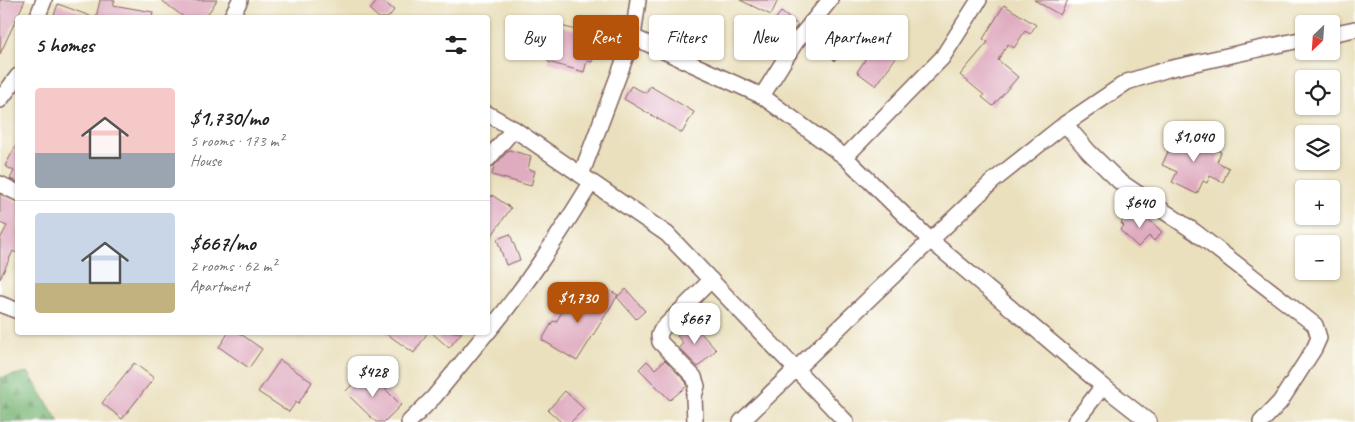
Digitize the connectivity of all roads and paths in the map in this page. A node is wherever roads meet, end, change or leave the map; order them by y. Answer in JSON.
{"nodes":[{"id":1,"x":44,"y":0,"type":"edge"},
{"id":2,"x":240,"y":0,"type":"edge"},
{"id":3,"x":638,"y":0,"type":"edge"},
{"id":4,"x":830,"y":0,"type":"edge"},
{"id":5,"x":980,"y":0,"type":"edge"},
{"id":6,"x":38,"y":15,"type":"edge"},
{"id":7,"x":232,"y":15,"type":"edge"},
{"id":8,"x":636,"y":15,"type":"edge"},
{"id":9,"x":1355,"y":17,"type":"edge"},
{"id":10,"x":1342,"y":31,"type":"edge"},
{"id":11,"x":639,"y":40,"type":"edge"},
{"id":12,"x":1295,"y":42,"type":"edge"},
{"id":13,"x":625,"y":60,"type":"edge"},
{"id":14,"x":15,"y":80,"type":"edge"},
{"id":15,"x":762,"y":96,"type":"junction"},
{"id":16,"x":0,"y":100,"type":"edge"},
{"id":17,"x":490,"y":115,"type":"edge"},
{"id":18,"x":1065,"y":124,"type":"junction"},
{"id":19,"x":514,"y":129,"type":"junction"},
{"id":20,"x":490,"y":157,"type":"edge"},
{"id":21,"x":845,"y":157,"type":"junction"},
{"id":22,"x":586,"y":179,"type":"junction"},
{"id":23,"x":0,"y":184,"type":"edge"},
{"id":24,"x":15,"y":192,"type":"edge"},
{"id":25,"x":930,"y":240,"type":"junction"},
{"id":26,"x":711,"y":280,"type":"junction"},
{"id":27,"x":0,"y":304,"type":"edge"},
{"id":28,"x":15,"y":309,"type":"edge"},
{"id":29,"x":490,"y":330,"type":"edge"},
{"id":30,"x":486,"y":335,"type":"edge"},
{"id":31,"x":797,"y":369,"type":"junction"},
{"id":32,"x":1104,"y":386,"type":"junction"},
{"id":33,"x":409,"y":422,"type":"edge"},
{"id":34,"x":695,"y":422,"type":"edge"},
{"id":35,"x":742,"y":422,"type":"edge"},
{"id":36,"x":846,"y":422,"type":"edge"},
{"id":37,"x":1076,"y":422,"type":"edge"},
{"id":38,"x":1149,"y":422,"type":"edge"},
{"id":39,"x":1261,"y":422,"type":"edge"}],
"edges":[{"from":1,"to":6,"type":"street"},
{"from":2,"to":7,"type":"street"},
{"from":3,"to":8,"type":"street"},
{"from":4,"to":15,"type":"street"},
{"from":5,"to":21,"type":"street"},
{"from":9,"to":10,"type":"street"},
{"from":11,"to":15,"type":"street"},
{"from":12,"to":18,"type":"street"},
{"from":13,"to":22,"type":"street"},
{"from":14,"to":16,"type":"street"},
{"from":15,"to":21,"type":"street"},
{"from":17,"to":19,"type":"street"},
{"from":18,"to":25,"type":"street"},
{"from":18,"to":39,"type":"street"},
{"from":19,"to":20,"type":"street"},
{"from":19,"to":22,"type":"street"},
{"from":21,"to":25,"type":"street"},
{"from":22,"to":26,"type":"street"},
{"from":22,"to":29,"type":"street"},
{"from":23,"to":24,"type":"street"},
{"from":25,"to":31,"type":"street"},
{"from":25,"to":32,"type":"street"},
{"from":26,"to":31,"type":"street"},
{"from":26,"to":34,"type":"street"},
{"from":27,"to":28,"type":"street"},
{"from":30,"to":33,"type":"street"},
{"from":31,"to":35,"type":"street"},
{"from":31,"to":36,"type":"street"},
{"from":32,"to":37,"type":"street"},
{"from":32,"to":38,"type":"street"}]}
